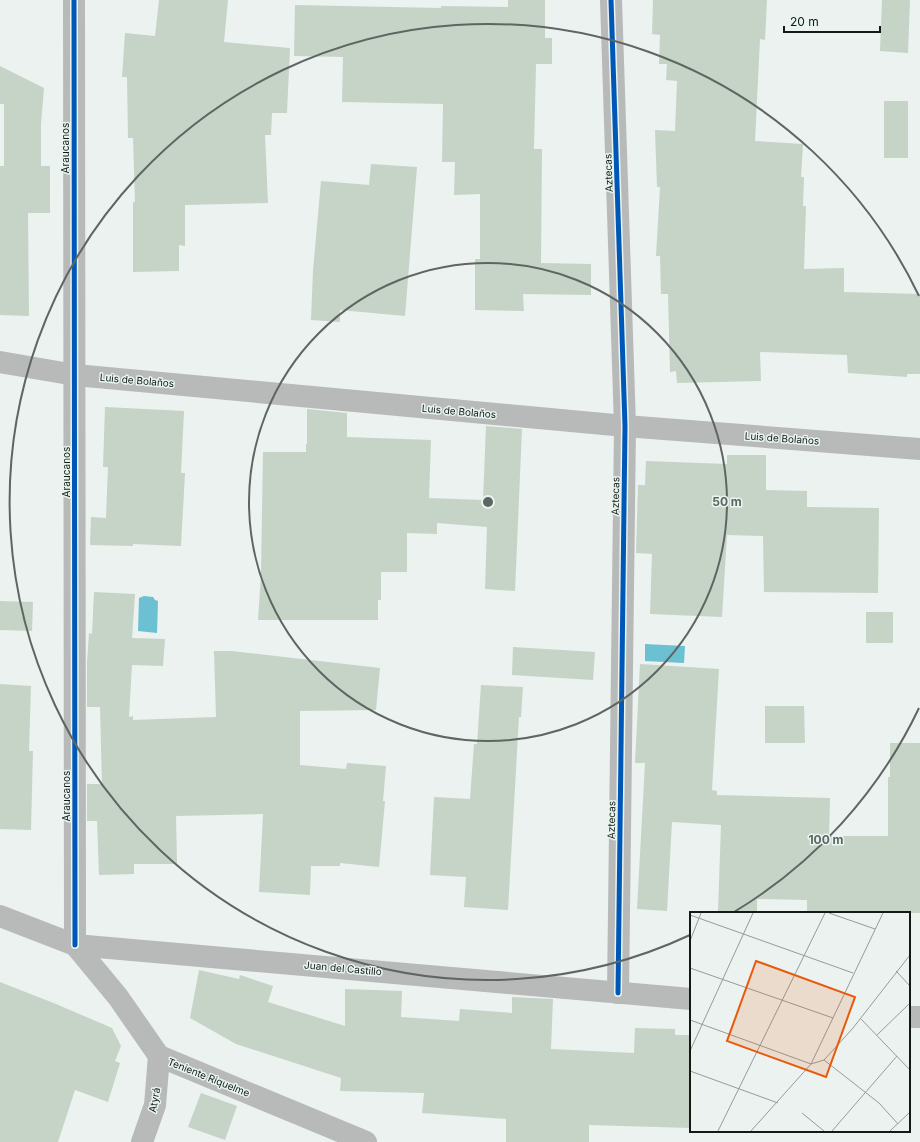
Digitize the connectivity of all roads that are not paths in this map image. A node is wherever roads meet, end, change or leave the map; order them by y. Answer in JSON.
{"nodes":[{"id":1,"x":74,"y":0,"type":"edge"},
{"id":2,"x":611,"y":0,"type":"edge"},
{"id":3,"x":0,"y":362,"type":"edge"},
{"id":4,"x":75,"y":375,"type":"junction"},
{"id":5,"x":625,"y":426,"type":"junction"},
{"id":6,"x":920,"y":449,"type":"edge"},
{"id":7,"x":0,"y":916,"type":"edge"},
{"id":8,"x":75,"y":945,"type":"junction"},
{"id":9,"x":618,"y":993,"type":"junction"},
{"id":10,"x":690,"y":999,"type":"edge"},
{"id":11,"x":910,"y":1016,"type":"edge"},
{"id":12,"x":920,"y":1017,"type":"edge"},
{"id":13,"x":159,"y":1056,"type":"junction"},
{"id":14,"x":142,"y":1142,"type":"edge"},
{"id":15,"x":366,"y":1142,"type":"edge"}],
"edges":[{"from":1,"to":4,"type":"street","name":"Araucanos"},
{"from":2,"to":5,"type":"street","name":"Aztecas"},
{"from":3,"to":4,"type":"street","name":"Luis de Bolaños"},
{"from":4,"to":5,"type":"street","name":"Luis de Bolaños"},
{"from":4,"to":8,"type":"street","name":"Araucanos"},
{"from":5,"to":6,"type":"street","name":"Luis de Bolaños"},
{"from":5,"to":9,"type":"street","name":"Aztecas"},
{"from":7,"to":8,"type":"street","name":"Juan del Castillo"},
{"from":8,"to":9,"type":"street","name":"Juan del Castillo"},
{"from":8,"to":13,"type":"street","name":"Teniente Riquelme"},
{"from":9,"to":10,"type":"street","name":"Juan del Castillo"},
{"from":11,"to":12,"type":"street"},
{"from":13,"to":14,"type":"street","name":"Atyrá"},
{"from":13,"to":15,"type":"street","name":"Teniente Riquelme"}]}
